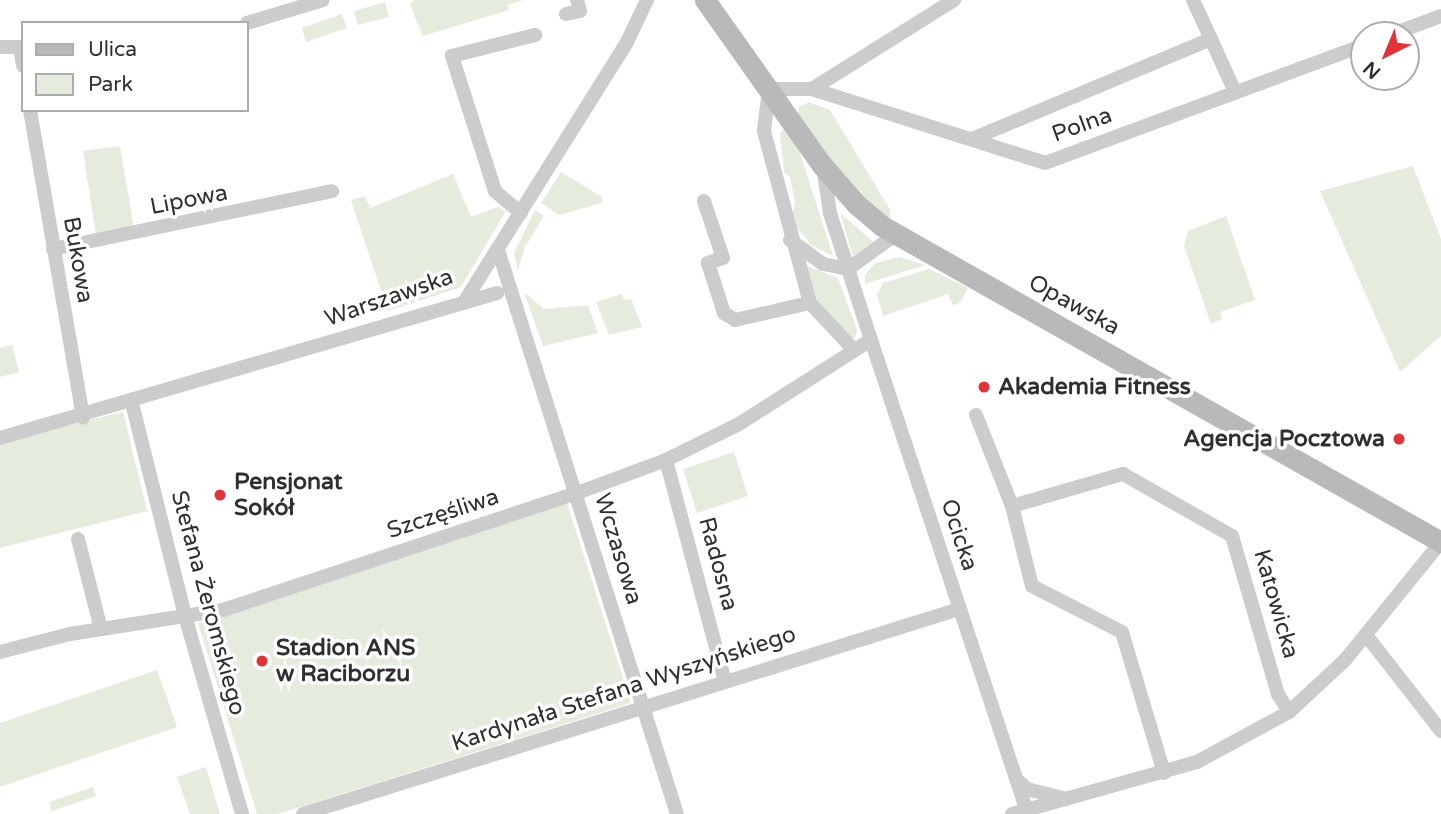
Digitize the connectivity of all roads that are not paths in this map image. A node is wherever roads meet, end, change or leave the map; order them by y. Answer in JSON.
{"nodes":[{"id":1,"x":323,"y":0,"type":"edge"},
{"id":2,"x":577,"y":0,"type":"edge"},
{"id":3,"x":688,"y":0,"type":"edge"},
{"id":4,"x":705,"y":0,"type":"edge"},
{"id":5,"x":954,"y":0,"type":"edge"},
{"id":6,"x":1193,"y":0,"type":"edge"},
{"id":7,"x":648,"y":2,"type":"edge"},
{"id":8,"x":286,"y":6,"type":"edge"},
{"id":9,"x":566,"y":14,"type":"dead end"},
{"id":10,"x":1441,"y":16,"type":"edge"},
{"id":11,"x":248,"y":23,"type":"edge"},
{"id":12,"x":1420,"y":24,"type":"edge"},
{"id":13,"x":535,"y":35,"type":"dead end"},
{"id":14,"x":1211,"y":39,"type":"junction"},
{"id":15,"x":0,"y":47,"type":"edge"},
{"id":16,"x":21,"y":47,"type":"edge"},
{"id":17,"x":737,"y":48,"type":"junction"},
{"id":18,"x":1350,"y":50,"type":"edge"},
{"id":19,"x":769,"y":89,"type":"junction"},
{"id":20,"x":812,"y":89,"type":"junction"},
{"id":21,"x":1235,"y":92,"type":"junction"},
{"id":22,"x":30,"y":112,"type":"edge"},
{"id":23,"x":972,"y":139,"type":"junction"},
{"id":24,"x":822,"y":165,"type":"junction"},
{"id":25,"x":332,"y":191,"type":"dead end"},
{"id":26,"x":704,"y":201,"type":"dead end"},
{"id":27,"x":522,"y":213,"type":"junction"},
{"id":28,"x":895,"y":236,"type":"junction"},
{"id":29,"x":790,"y":240,"type":"junction"},
{"id":30,"x":53,"y":249,"type":"junction"},
{"id":31,"x":498,"y":250,"type":"junction"},
{"id":32,"x":848,"y":269,"type":"junction"},
{"id":33,"x":482,"y":275,"type":"junction"},
{"id":34,"x":508,"y":280,"type":"junction"},
{"id":35,"x":497,"y":293,"type":"junction"},
{"id":36,"x":466,"y":299,"type":"junction"},
{"id":37,"x":512,"y":299,"type":"junction"},
{"id":38,"x":810,"y":303,"type":"junction"},
{"id":39,"x":871,"y":340,"type":"junction"},
{"id":40,"x":854,"y":350,"type":"junction"},
{"id":41,"x":132,"y":403,"type":"junction"},
{"id":42,"x":976,"y":415,"type":"dead end"},
{"id":43,"x":83,"y":417,"type":"junction"},
{"id":44,"x":0,"y":438,"type":"edge"},
{"id":45,"x":666,"y":460,"type":"junction"},
{"id":46,"x":577,"y":493,"type":"junction"},
{"id":47,"x":1012,"y":506,"type":"junction"},
{"id":48,"x":78,"y":539,"type":"dead end"},
{"id":49,"x":1441,"y":542,"type":"edge"},
{"id":50,"x":959,"y":609,"type":"junction"},
{"id":51,"x":185,"y":616,"type":"junction"},
{"id":52,"x":101,"y":629,"type":"junction"},
{"id":53,"x":1366,"y":635,"type":"junction"},
{"id":54,"x":0,"y":652,"type":"edge"},
{"id":55,"x":726,"y":681,"type":"junction"},
{"id":56,"x":643,"y":707,"type":"junction"},
{"id":57,"x":1289,"y":712,"type":"junction"},
{"id":58,"x":1441,"y":731,"type":"edge"},
{"id":59,"x":1164,"y":773,"type":"junction"},
{"id":60,"x":1014,"y":778,"type":"junction"},
{"id":61,"x":1072,"y":799,"type":"junction"},
{"id":62,"x":1028,"y":812,"type":"edge"},
{"id":63,"x":242,"y":814,"type":"edge"},
{"id":64,"x":303,"y":814,"type":"edge"},
{"id":65,"x":677,"y":814,"type":"edge"},
{"id":66,"x":1012,"y":814,"type":"edge"},
{"id":67,"x":1060,"y":814,"type":"edge"}],
"edges":[{"from":1,"to":8,"type":"street"},
{"from":2,"to":9,"type":"street"},
{"from":3,"to":17,"type":"main road","name":"Opawska"},
{"from":4,"to":17,"type":"main road","name":"Opawska"},
{"from":5,"to":20,"type":"street"},
{"from":6,"to":14,"type":"street"},
{"from":7,"to":27,"type":"street","name":"Warszawska"},
{"from":8,"to":11,"type":"street"},
{"from":10,"to":12,"type":"street"},
{"from":13,"to":27,"type":"street"},
{"from":14,"to":21,"type":"street"},
{"from":14,"to":23,"type":"street"},
{"from":15,"to":16,"type":"street"},
{"from":17,"to":19,"type":"main road","name":"Opawska"},
{"from":18,"to":21,"type":"street","name":"Polna"},
{"from":19,"to":20,"type":"street","name":"Polna"},
{"from":19,"to":24,"type":"main road","name":"Opawska"},
{"from":19,"to":29,"type":"street"},
{"from":20,"to":23,"type":"street","name":"Polna"},
{"from":21,"to":23,"type":"street","name":"Polna"},
{"from":22,"to":30,"type":"street","name":"Bukowa"},
{"from":24,"to":28,"type":"main road","name":"Opawska"},
{"from":24,"to":32,"type":"street","name":"Ocicka"},
{"from":25,"to":30,"type":"street","name":"Lipowa"},
{"from":26,"to":38,"type":"street"},
{"from":27,"to":31,"type":"street","name":"Warszawska"},
{"from":28,"to":32,"type":"street"},
{"from":28,"to":49,"type":"main road","name":"Opawska"},
{"from":29,"to":32,"type":"street"},
{"from":29,"to":38,"type":"street"},
{"from":30,"to":43,"type":"street","name":"Bukowa"},
{"from":31,"to":33,"type":"street","name":"Warszawska"},
{"from":31,"to":34,"type":"street","name":"Wczasowa"},
{"from":32,"to":39,"type":"street","name":"Ocicka"},
{"from":33,"to":34,"type":"street"},
{"from":33,"to":35,"type":"street"},
{"from":33,"to":36,"type":"street","name":"Warszawska"},
{"from":34,"to":37,"type":"street","name":"Wczasowa"},
{"from":35,"to":36,"type":"street"},
{"from":35,"to":37,"type":"street"},
{"from":36,"to":41,"type":"street","name":"Warszawska"},
{"from":37,"to":46,"type":"street","name":"Wczasowa"},
{"from":38,"to":40,"type":"street"},
{"from":39,"to":40,"type":"street","name":"Szczęśliwa"},
{"from":39,"to":50,"type":"street","name":"Ocicka"},
{"from":40,"to":45,"type":"street","name":"Szczęśliwa"},
{"from":41,"to":43,"type":"street","name":"Warszawska"},
{"from":41,"to":51,"type":"street","name":"Stefana Żeromskiego"},
{"from":42,"to":47,"type":"street"},
{"from":43,"to":44,"type":"street","name":"Warszawska"},
{"from":45,"to":46,"type":"street","name":"Szczęśliwa"},
{"from":45,"to":55,"type":"street","name":"Radosna"},
{"from":46,"to":51,"type":"street","name":"Szczęśliwa"},
{"from":46,"to":56,"type":"street","name":"Wczasowa"},
{"from":47,"to":57,"type":"street","name":"Katowicka"},
{"from":47,"to":59,"type":"street"},
{"from":48,"to":52,"type":"street"},
{"from":49,"to":53,"type":"street","name":"Katowicka"},
{"from":50,"to":55,"type":"street","name":"Kardynała Stefana Wyszyńskiego"},
{"from":50,"to":60,"type":"street","name":"Ocicka"},
{"from":51,"to":52,"type":"street","name":"Szczęśliwa"},
{"from":51,"to":63,"type":"street","name":"Stefana Żeromskiego"},
{"from":52,"to":54,"type":"street","name":"Szczęśliwa"},
{"from":53,"to":57,"type":"street","name":"Katowicka"},
{"from":53,"to":58,"type":"street"},
{"from":55,"to":56,"type":"street","name":"Kardynała Stefana Wyszyńskiego"},
{"from":56,"to":64,"type":"street","name":"Kardynała Stefana Wyszyńskiego"},
{"from":56,"to":65,"type":"street","name":"Wczasowa"},
{"from":57,"to":59,"type":"street","name":"Katowicka"},
{"from":59,"to":61,"type":"street","name":"Katowicka"},
{"from":60,"to":61,"type":"street","name":"Katowicka"},
{"from":60,"to":62,"type":"street","name":"Ocicka"},
{"from":61,"to":62,"type":"street","name":"Katowicka"},
{"from":61,"to":67,"type":"street"},
{"from":62,"to":66,"type":"street","name":"Katowicka"}]}
